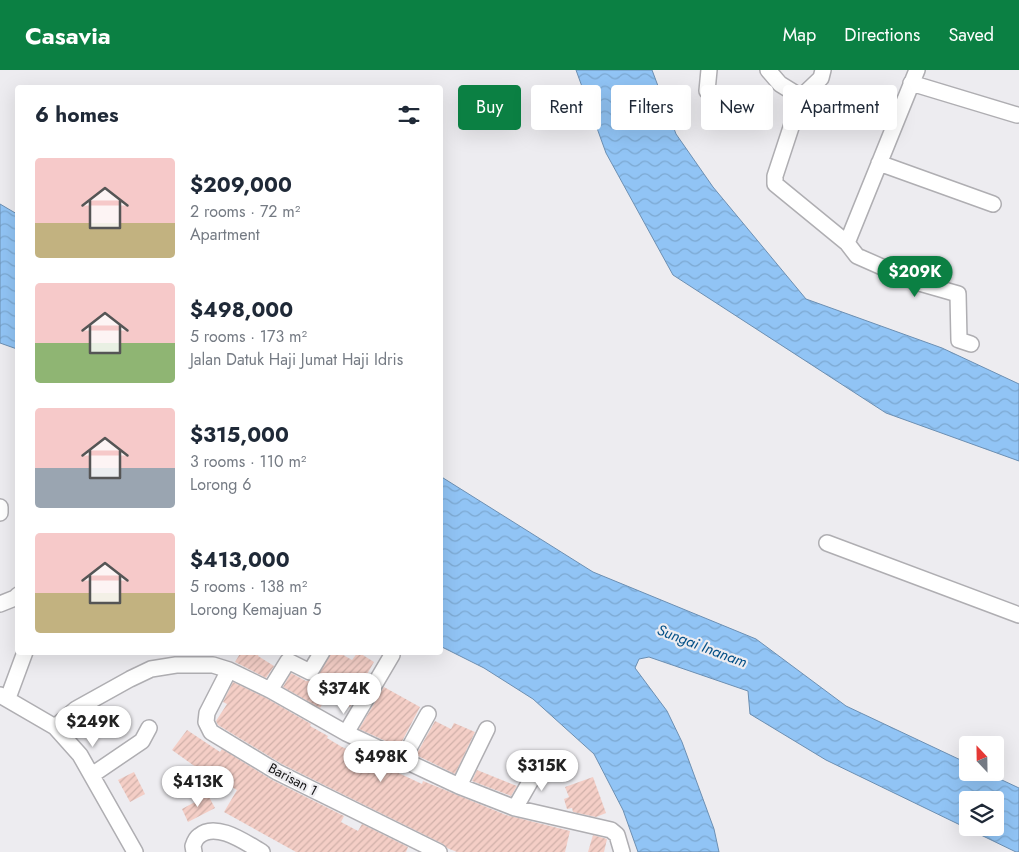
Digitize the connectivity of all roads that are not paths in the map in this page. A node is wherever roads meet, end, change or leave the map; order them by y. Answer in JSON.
{"nodes":[{"id":1,"x":709,"y":70,"type":"edge"},
{"id":2,"x":768,"y":70,"type":"edge"},
{"id":3,"x":823,"y":70,"type":"edge"},
{"id":4,"x":914,"y":77,"type":"edge"},
{"id":5,"x":708,"y":85,"type":"edge"},
{"id":6,"x":813,"y":85,"type":"edge"},
{"id":7,"x":783,"y":86,"type":"edge"},
{"id":8,"x":1017,"y":115,"type":"dead end"},
{"id":9,"x":790,"y":130,"type":"edge"},
{"id":10,"x":879,"y":164,"type":"junction"},
{"id":11,"x":993,"y":204,"type":"dead end"},
{"id":12,"x":847,"y":243,"type":"junction"},
{"id":13,"x":971,"y":344,"type":"dead end"},
{"id":14,"x":0,"y":507,"type":"edge"},
{"id":15,"x":0,"y":514,"type":"edge"},
{"id":16,"x":827,"y":543,"type":"dead end"},
{"id":17,"x":15,"y":599,"type":"edge"},
{"id":18,"x":0,"y":604,"type":"edge"},
{"id":19,"x":1019,"y":615,"type":"edge"},
{"id":20,"x":24,"y":655,"type":"edge"},
{"id":21,"x":320,"y":655,"type":"edge"},
{"id":22,"x":392,"y":655,"type":"dead end"},
{"id":23,"x":217,"y":659,"type":"edge"},
{"id":24,"x":229,"y":670,"type":"junction"},
{"id":25,"x":270,"y":690,"type":"junction"},
{"id":26,"x":4,"y":696,"type":"edge"},
{"id":27,"x":428,"y":714,"type":"dead end"},
{"id":28,"x":55,"y":727,"type":"junction"},
{"id":29,"x":149,"y":728,"type":"dead end"},
{"id":30,"x":487,"y":729,"type":"dead end"},
{"id":31,"x":346,"y":733,"type":"junction"},
{"id":32,"x":403,"y":759,"type":"junction"},
{"id":33,"x":542,"y":760,"type":"dead end"},
{"id":34,"x":92,"y":775,"type":"junction"},
{"id":35,"x":459,"y":786,"type":"junction"},
{"id":36,"x":516,"y":808,"type":"junction"},
{"id":37,"x":193,"y":849,"type":"edge"},
{"id":38,"x":135,"y":852,"type":"edge"},
{"id":39,"x":262,"y":852,"type":"edge"},
{"id":40,"x":438,"y":852,"type":"edge"},
{"id":41,"x":622,"y":852,"type":"edge"}],
"edges":[{"from":1,"to":5,"type":"street"},
{"from":2,"to":7,"type":"street"},
{"from":3,"to":6,"type":"street"},
{"from":4,"to":8,"type":"street"},
{"from":4,"to":10,"type":"street"},
{"from":9,"to":12,"type":"street"},
{"from":10,"to":11,"type":"street"},
{"from":10,"to":12,"type":"street"},
{"from":12,"to":13,"type":"street"},
{"from":14,"to":15,"type":"street"},
{"from":16,"to":19,"type":"street"},
{"from":17,"to":18,"type":"street"},
{"from":20,"to":26,"type":"street"},
{"from":21,"to":25,"type":"street"},
{"from":22,"to":31,"type":"street"},
{"from":23,"to":24,"type":"street"},
{"from":23,"to":28,"type":"street"},
{"from":24,"to":25,"type":"street"},
{"from":24,"to":40,"type":"street","name":"Barisan 1"},
{"from":25,"to":31,"type":"street"},
{"from":26,"to":28,"type":"street"},
{"from":27,"to":32,"type":"street"},
{"from":28,"to":34,"type":"street"},
{"from":29,"to":34,"type":"street"},
{"from":30,"to":35,"type":"street"},
{"from":31,"to":32,"type":"street"},
{"from":32,"to":35,"type":"street"},
{"from":33,"to":36,"type":"street"},
{"from":34,"to":38,"type":"street"},
{"from":35,"to":36,"type":"street"},
{"from":36,"to":41,"type":"street"},
{"from":37,"to":39,"type":"street"}]}
